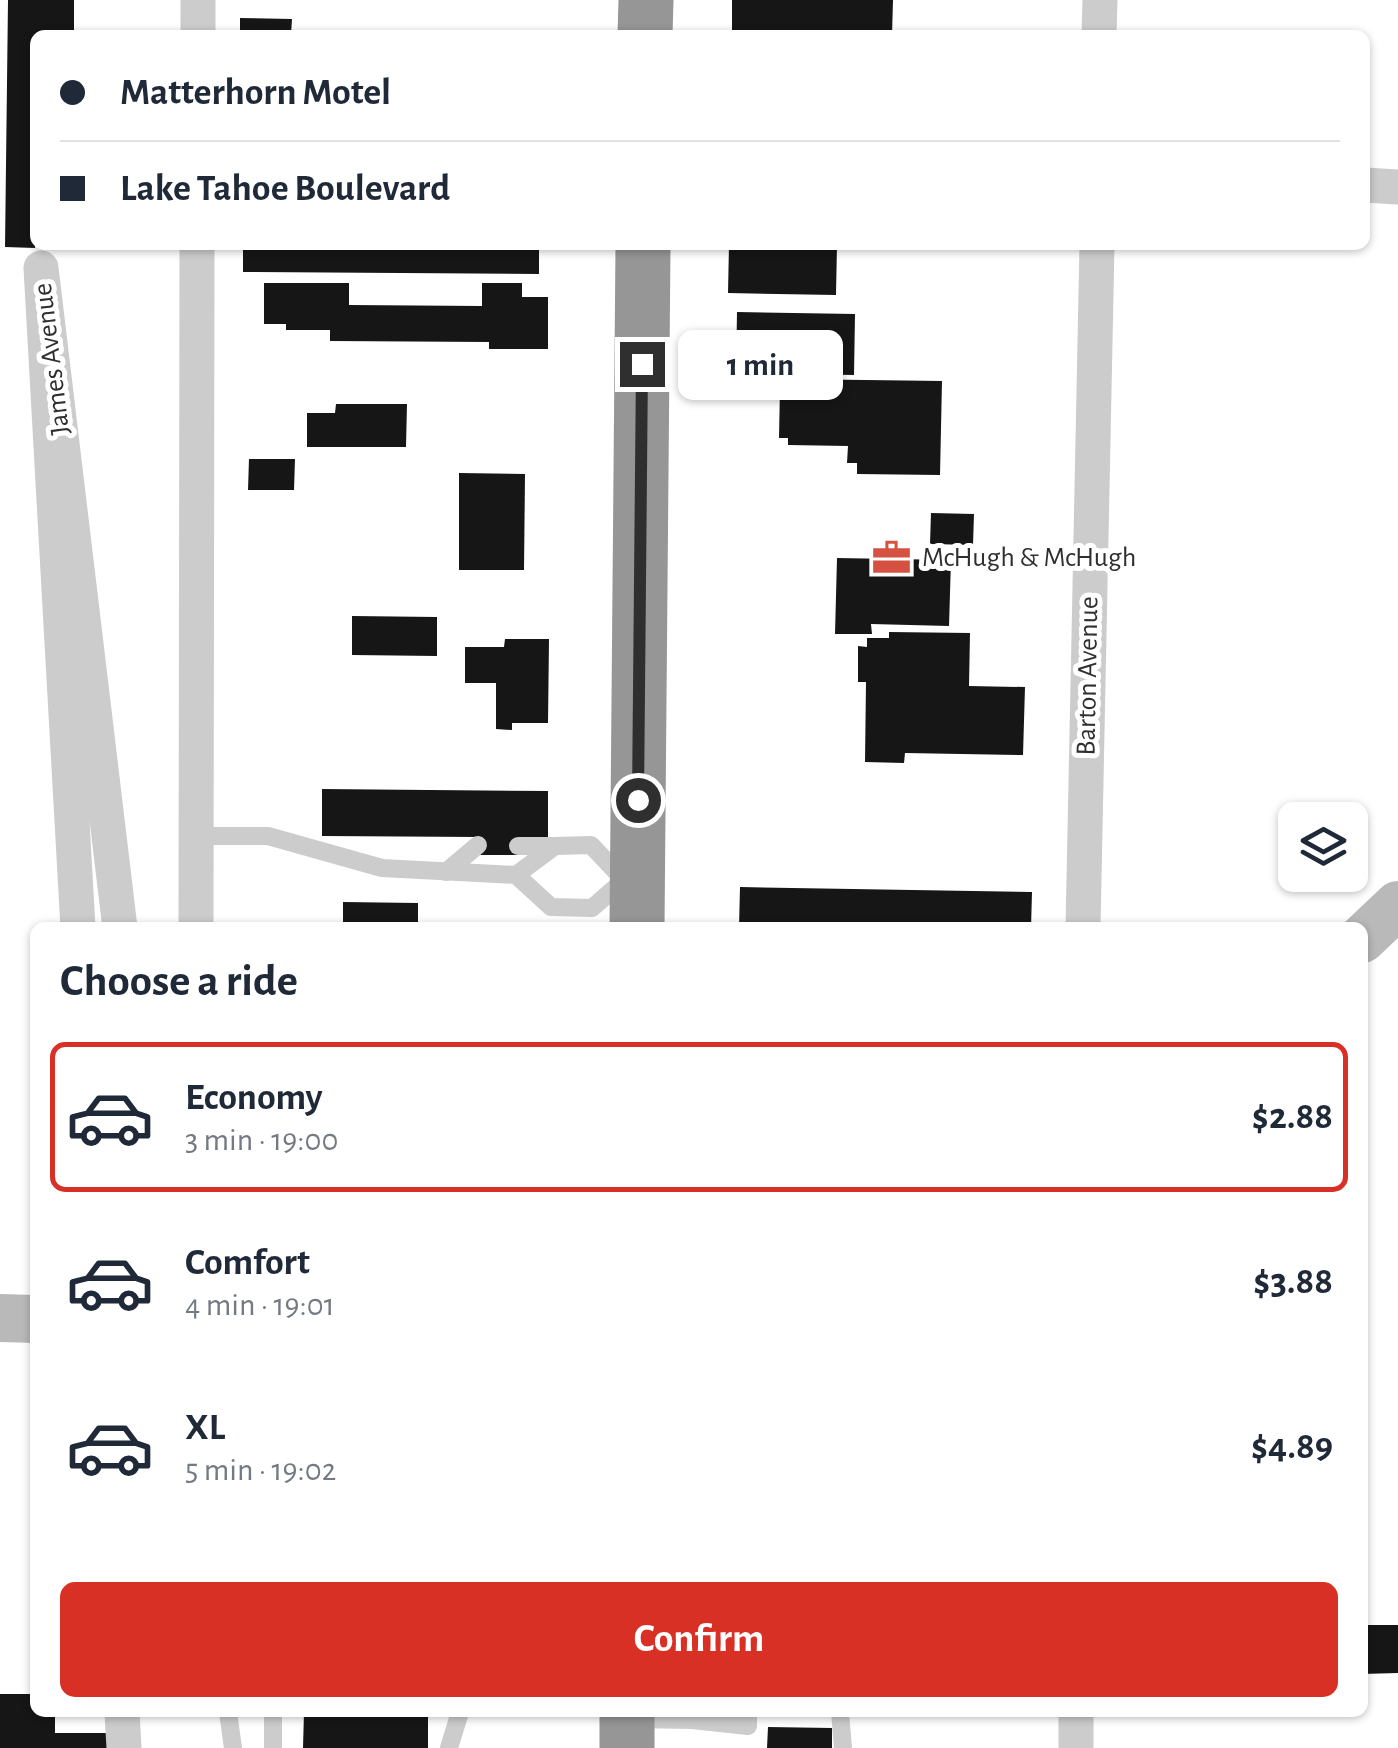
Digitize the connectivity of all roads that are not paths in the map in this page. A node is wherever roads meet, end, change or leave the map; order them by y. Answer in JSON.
{"nodes":[{"id":1,"x":198,"y":0,"type":"edge"},
{"id":2,"x":646,"y":0,"type":"edge"},
{"id":3,"x":1100,"y":0,"type":"edge"},
{"id":4,"x":198,"y":30,"type":"edge"},
{"id":5,"x":645,"y":30,"type":"edge"},
{"id":6,"x":1100,"y":30,"type":"edge"},
{"id":7,"x":1370,"y":185,"type":"edge"},
{"id":8,"x":1398,"y":187,"type":"edge"},
{"id":9,"x":197,"y":250,"type":"edge"},
{"id":10,"x":643,"y":250,"type":"edge"},
{"id":11,"x":1096,"y":250,"type":"edge"},
{"id":12,"x":196,"y":836,"type":"junction"},
{"id":13,"x":478,"y":844,"type":"dead end"},
{"id":14,"x":518,"y":846,"type":"dead end"},
{"id":15,"x":555,"y":846,"type":"junction"},
{"id":16,"x":446,"y":872,"type":"junction"},
{"id":17,"x":516,"y":875,"type":"junction"},
{"id":18,"x":632,"y":895,"type":"edge"},
{"id":19,"x":1398,"y":905,"type":"edge"},
{"id":20,"x":78,"y":922,"type":"edge"},
{"id":21,"x":122,"y":922,"type":"edge"},
{"id":22,"x":196,"y":922,"type":"edge"},
{"id":23,"x":1083,"y":922,"type":"edge"},
{"id":24,"x":1368,"y":933,"type":"edge"},
{"id":25,"x":0,"y":1318,"type":"edge"},
{"id":26,"x":30,"y":1319,"type":"edge"},
{"id":27,"x":122,"y":1717,"type":"edge"},
{"id":28,"x":229,"y":1717,"type":"edge"},
{"id":29,"x":272,"y":1717,"type":"edge"},
{"id":30,"x":458,"y":1717,"type":"edge"},
{"id":31,"x":748,"y":1717,"type":"edge"},
{"id":32,"x":840,"y":1717,"type":"edge"},
{"id":33,"x":1076,"y":1717,"type":"edge"},
{"id":34,"x":627,"y":1726,"type":"edge"},
{"id":35,"x":124,"y":1748,"type":"edge"},
{"id":36,"x":233,"y":1748,"type":"edge"},
{"id":37,"x":273,"y":1748,"type":"edge"},
{"id":38,"x":449,"y":1748,"type":"edge"},
{"id":39,"x":842,"y":1748,"type":"edge"},
{"id":40,"x":1076,"y":1748,"type":"edge"}],
"edges":[{"from":1,"to":4,"type":"street"},
{"from":2,"to":5,"type":"highway"},
{"from":3,"to":6,"type":"street"},
{"from":7,"to":8,"type":"street"},
{"from":9,"to":12,"type":"street"},
{"from":10,"to":18,"type":"highway"},
{"from":11,"to":23,"type":"street","name":"Barton Avenue"},
{"from":12,"to":16,"type":"lane"},
{"from":12,"to":22,"type":"street"},
{"from":13,"to":16,"type":"lane"},
{"from":14,"to":15,"type":"lane"},
{"from":15,"to":17,"type":"lane"},
{"from":15,"to":18,"type":"lane"},
{"from":16,"to":17,"type":"lane"},
{"from":17,"to":18,"type":"lane"},
{"from":19,"to":24,"type":"street"},
{"from":20,"to":21,"type":"street","name":"James Avenue"},
{"from":25,"to":26,"type":"street"},
{"from":27,"to":35,"type":"street"},
{"from":28,"to":36,"type":"lane"},
{"from":29,"to":37,"type":"lane"},
{"from":30,"to":38,"type":"lane"},
{"from":31,"to":34,"type":"lane"},
{"from":32,"to":39,"type":"lane"},
{"from":33,"to":40,"type":"street"}]}
